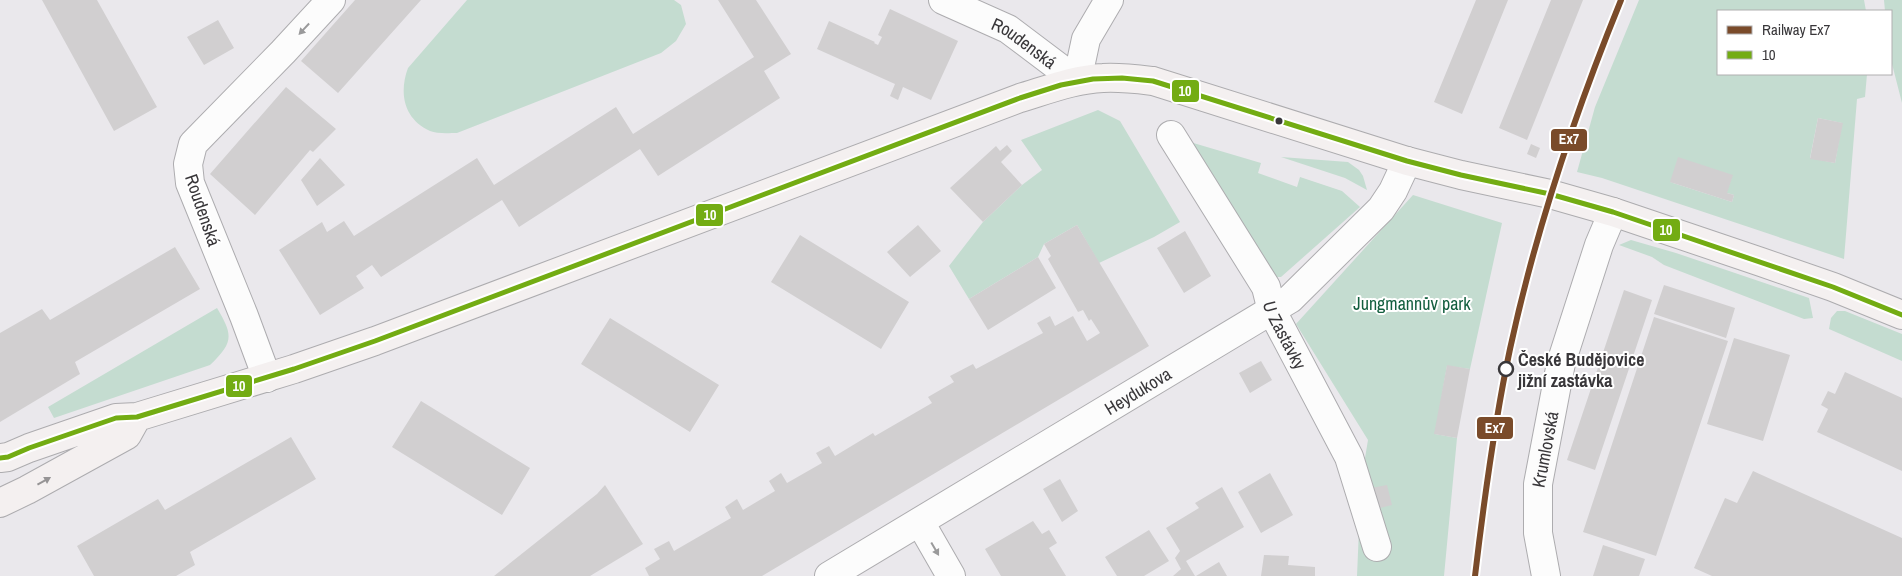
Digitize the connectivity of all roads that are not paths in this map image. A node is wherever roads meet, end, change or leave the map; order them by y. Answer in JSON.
{"nodes":[{"id":1,"x":331,"y":0,"type":"edge"},
{"id":2,"x":943,"y":0,"type":"edge"},
{"id":3,"x":1109,"y":0,"type":"edge"},
{"id":4,"x":1077,"y":81,"type":"junction"},
{"id":5,"x":1171,"y":135,"type":"dead end"},
{"id":6,"x":1407,"y":161,"type":"junction"},
{"id":7,"x":1613,"y":212,"type":"junction"},
{"id":8,"x":1272,"y":311,"type":"junction"},
{"id":9,"x":1902,"y":315,"type":"edge"},
{"id":10,"x":266,"y":378,"type":"junction"},
{"id":11,"x":137,"y":417,"type":"junction"},
{"id":12,"x":0,"y":458,"type":"edge"},
{"id":13,"x":0,"y":503,"type":"edge"},
{"id":14,"x":920,"y":522,"type":"junction"},
{"id":15,"x":1377,"y":546,"type":"dead end"},
{"id":16,"x":829,"y":576,"type":"edge"},
{"id":17,"x":951,"y":576,"type":"edge"},
{"id":18,"x":1546,"y":576,"type":"edge"}],
"edges":[{"from":1,"to":10,"type":"street","name":"Roudenská","one_way":true},
{"from":2,"to":4,"type":"street","name":"Roudenská"},
{"from":3,"to":4,"type":"street","name":"Roudenská"},
{"from":4,"to":6,"type":"street"},
{"from":4,"to":10,"type":"street"},
{"from":5,"to":8,"type":"street","name":"U Zastávky"},
{"from":6,"to":7,"type":"street"},
{"from":6,"to":8,"type":"street","name":"Heydukova"},
{"from":7,"to":9,"type":"street"},
{"from":7,"to":18,"type":"street","name":"Krumlovská"},
{"from":8,"to":14,"type":"street","name":"Heydukova"},
{"from":8,"to":15,"type":"street","name":"U Zastávky"},
{"from":10,"to":11,"type":"street"},
{"from":11,"to":12,"type":"street"},
{"from":13,"to":11,"type":"street","one_way":true},
{"from":14,"to":16,"type":"street","name":"Heydukova"},
{"from":14,"to":17,"type":"street","one_way":true}]}
